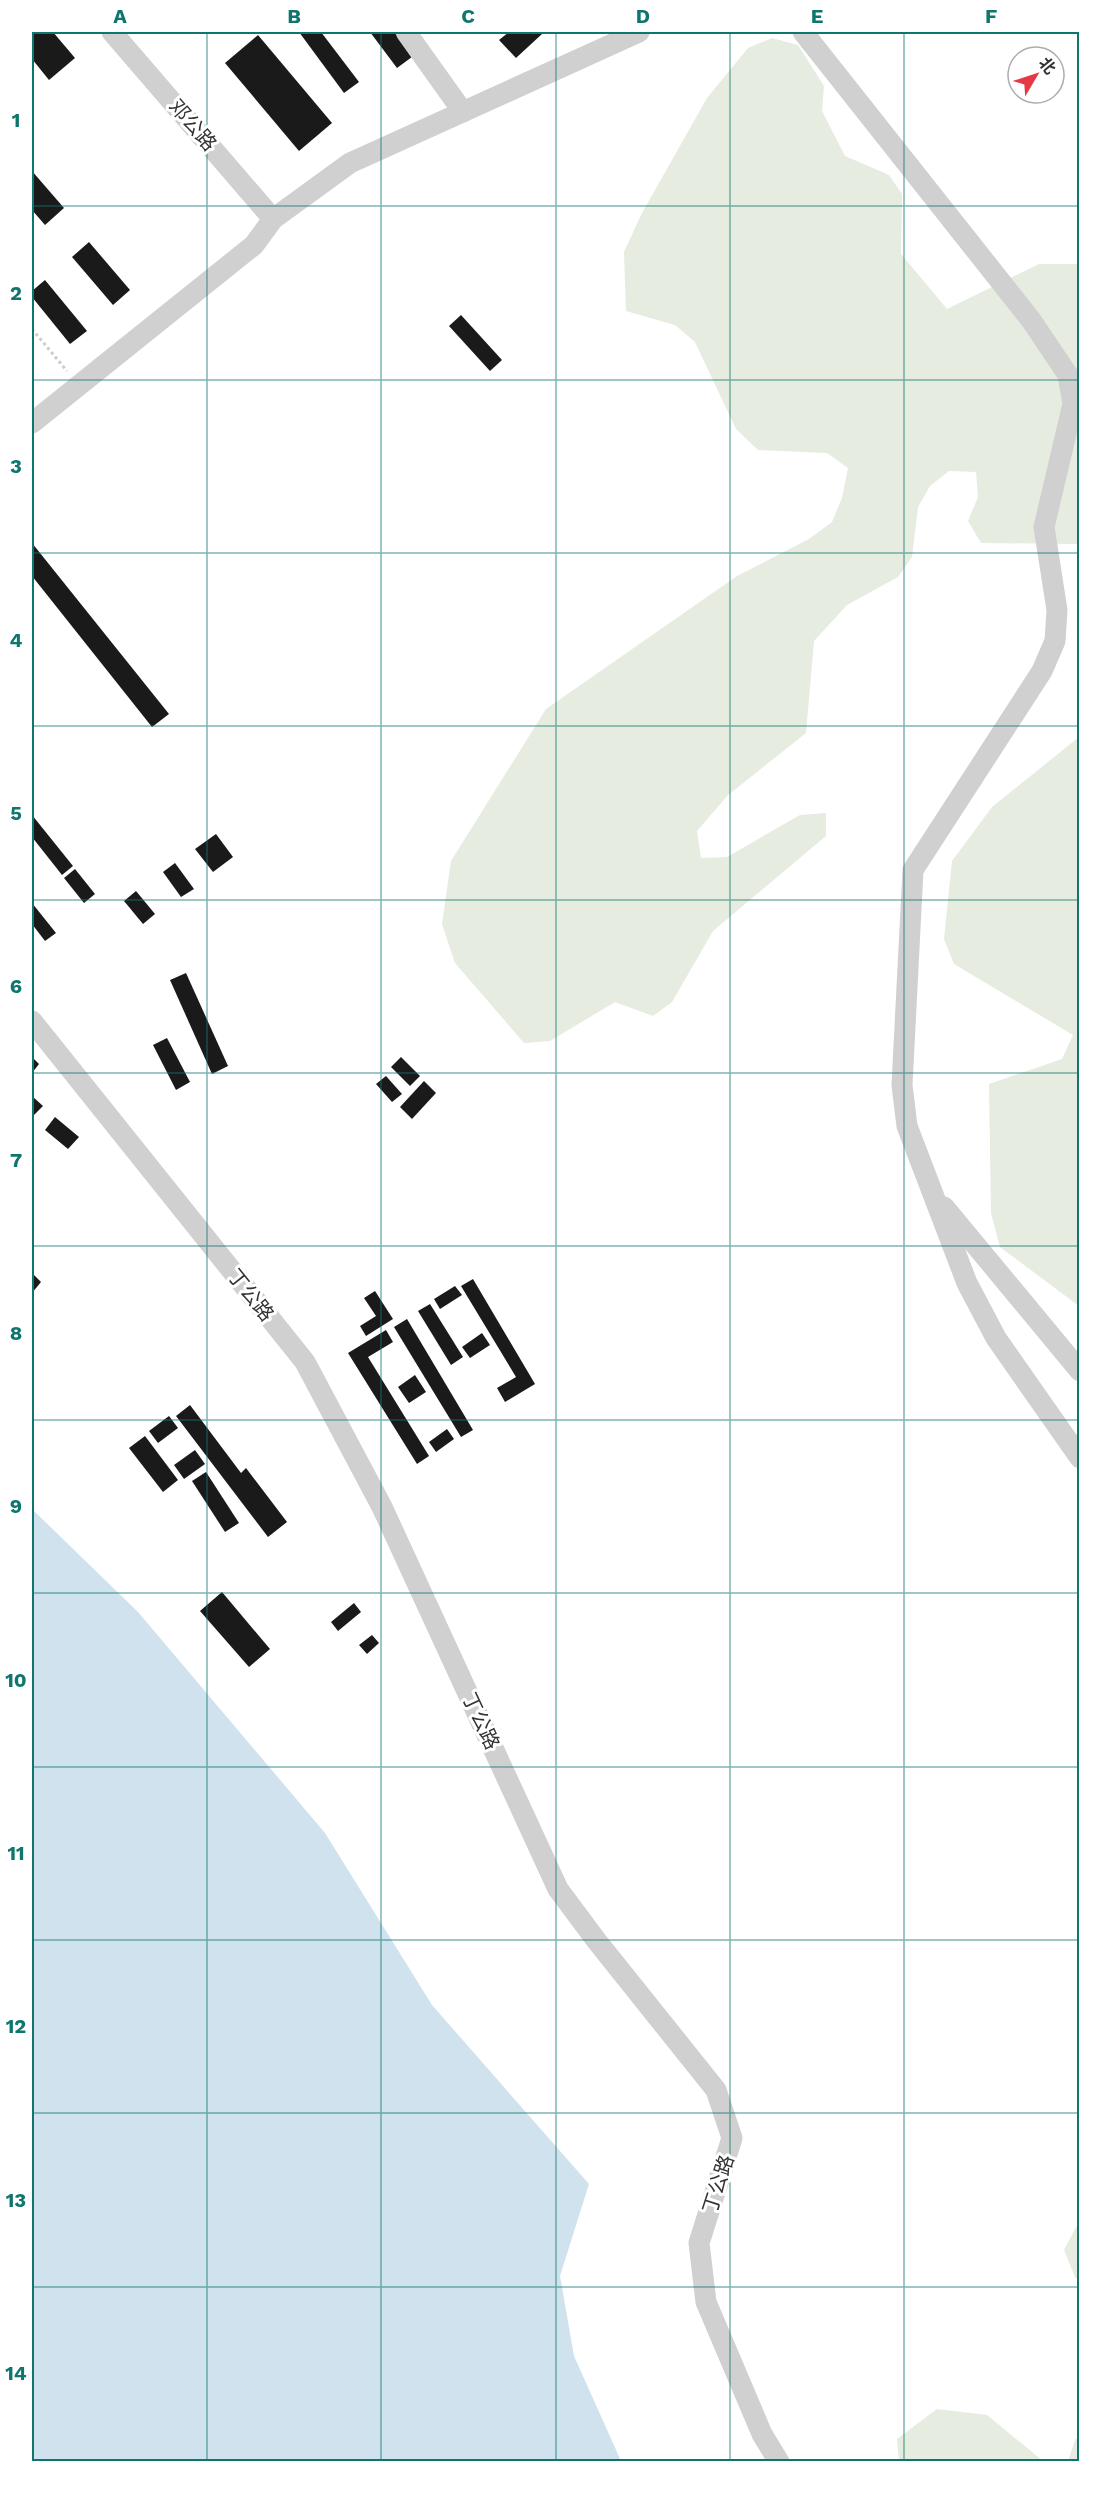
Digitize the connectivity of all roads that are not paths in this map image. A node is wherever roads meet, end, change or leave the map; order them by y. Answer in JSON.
{"nodes":[{"id":1,"x":112,"y":32,"type":"edge"},
{"id":2,"x":406,"y":32,"type":"edge"},
{"id":3,"x":639,"y":32,"type":"edge"},
{"id":4,"x":803,"y":32,"type":"edge"},
{"id":5,"x":463,"y":112,"type":"junction"},
{"id":6,"x":273,"y":219,"type":"junction"},
{"id":7,"x":32,"y":423,"type":"edge"},
{"id":8,"x":32,"y":1021,"type":"edge"},
{"id":9,"x":933,"y":1194,"type":"junction"},
{"id":10,"x":1080,"y":1371,"type":"edge"},
{"id":11,"x":1080,"y":1458,"type":"edge"},
{"id":12,"x":779,"y":2462,"type":"edge"}],
"edges":[{"from":1,"to":6,"type":"street","name":"邓公路"},
{"from":2,"to":5,"type":"street"},
{"from":3,"to":5,"type":"street"},
{"from":4,"to":9,"type":"street"},
{"from":5,"to":6,"type":"street"},
{"from":6,"to":7,"type":"street"},
{"from":8,"to":12,"type":"street","name":"丁公路"},
{"from":9,"to":10,"type":"street"},
{"from":9,"to":11,"type":"street"}]}
